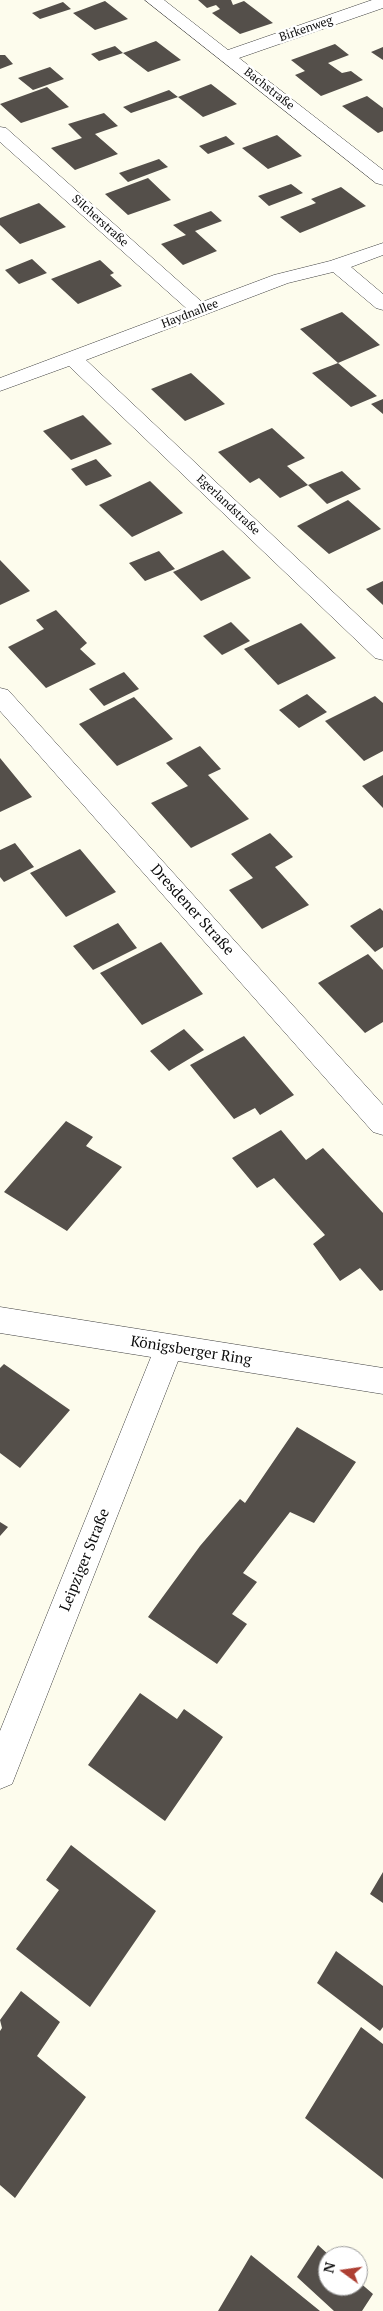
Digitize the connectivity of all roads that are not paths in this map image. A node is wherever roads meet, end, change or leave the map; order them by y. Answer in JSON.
{"nodes":[{"id":1,"x":153,"y":0,"type":"edge"},
{"id":2,"x":383,"y":2,"type":"edge"},
{"id":3,"x":228,"y":56,"type":"junction"},
{"id":4,"x":0,"y":132,"type":"edge"},
{"id":5,"x":383,"y":179,"type":"edge"},
{"id":6,"x":383,"y":249,"type":"edge"},
{"id":7,"x":337,"y":265,"type":"junction"},
{"id":8,"x":383,"y":304,"type":"edge"},
{"id":9,"x":200,"y":310,"type":"junction"},
{"id":10,"x":73,"y":359,"type":"junction"},
{"id":11,"x":0,"y":385,"type":"edge"},
{"id":12,"x":383,"y":652,"type":"edge"},
{"id":13,"x":0,"y":696,"type":"edge"},
{"id":14,"x":383,"y":1124,"type":"edge"},
{"id":15,"x":0,"y":1320,"type":"edge"},
{"id":16,"x":169,"y":1348,"type":"junction"},
{"id":17,"x":383,"y":1381,"type":"edge"},
{"id":18,"x":0,"y":1772,"type":"edge"}],
"edges":[{"from":1,"to":3,"type":"street","name":"Bachstraße"},
{"from":2,"to":3,"type":"street","name":"Birkenweg"},
{"from":3,"to":5,"type":"street","name":"Bachstraße"},
{"from":4,"to":9,"type":"street","name":"Silcherstraße"},
{"from":6,"to":7,"type":"street","name":"Haydnallee"},
{"from":7,"to":8,"type":"street"},
{"from":7,"to":9,"type":"street","name":"Haydnallee"},
{"from":9,"to":10,"type":"street","name":"Haydnallee"},
{"from":10,"to":11,"type":"street","name":"Haydnallee"},
{"from":10,"to":12,"type":"street","name":"Egerlandstraße"},
{"from":13,"to":14,"type":"street","name":"Dresdener Straße"},
{"from":15,"to":16,"type":"street","name":"Königsberger Ring"},
{"from":16,"to":17,"type":"street","name":"Königsberger Ring"},
{"from":16,"to":18,"type":"street","name":"Leipziger Straße"}]}
